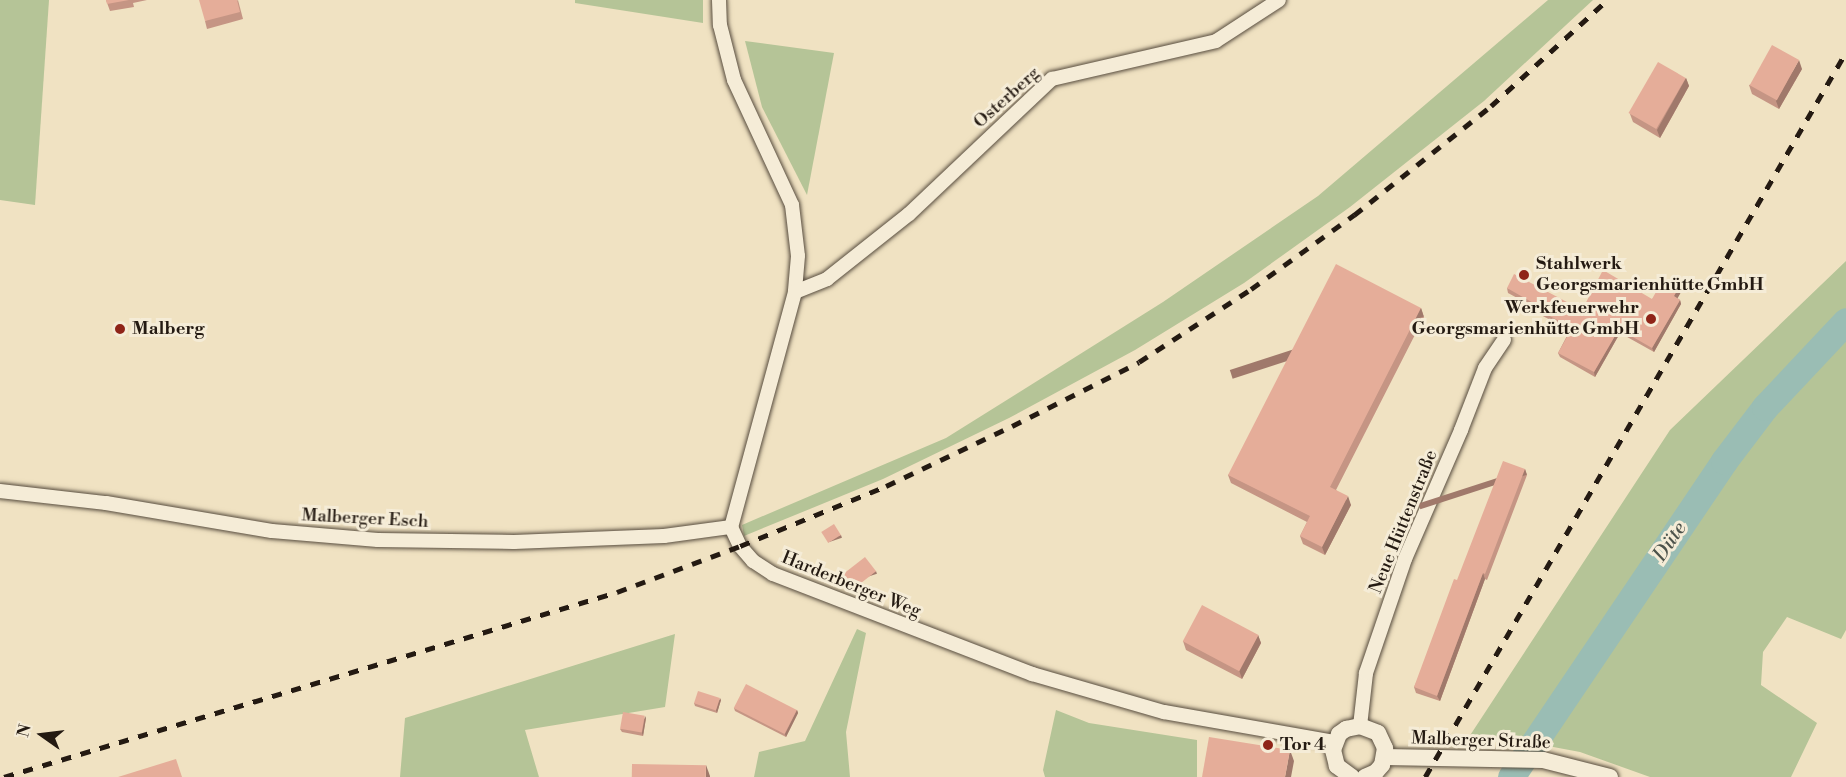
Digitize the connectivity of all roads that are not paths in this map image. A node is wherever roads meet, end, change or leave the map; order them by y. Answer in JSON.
{"nodes":[{"id":1,"x":718,"y":0,"type":"edge"},
{"id":2,"x":1279,"y":0,"type":"edge"},
{"id":3,"x":795,"y":292,"type":"junction"},
{"id":4,"x":1504,"y":340,"type":"dead end"},
{"id":5,"x":0,"y":490,"type":"edge"},
{"id":6,"x":731,"y":527,"type":"junction"},
{"id":7,"x":1360,"y":726,"type":"junction"},
{"id":8,"x":1335,"y":742,"type":"junction"},
{"id":9,"x":1385,"y":757,"type":"junction"},
{"id":10,"x":1345,"y":776,"type":"edge"},
{"id":11,"x":1365,"y":777,"type":"edge"},
{"id":12,"x":1610,"y":777,"type":"edge"}],
"edges":[{"from":1,"to":3,"type":"street"},
{"from":2,"to":3,"type":"street","name":"Osterberg"},
{"from":3,"to":6,"type":"street"},
{"from":4,"to":7,"type":"street","name":"Neue Hüttenstraße"},
{"from":5,"to":6,"type":"street","name":"Malberger Esch"},
{"from":6,"to":8,"type":"street","name":"Harderberger Weg"},
{"from":7,"to":8,"type":"street"},
{"from":7,"to":9,"type":"street"},
{"from":8,"to":10,"type":"street"},
{"from":9,"to":11,"type":"street"},
{"from":9,"to":12,"type":"street","name":"Malberger Straße"}]}
